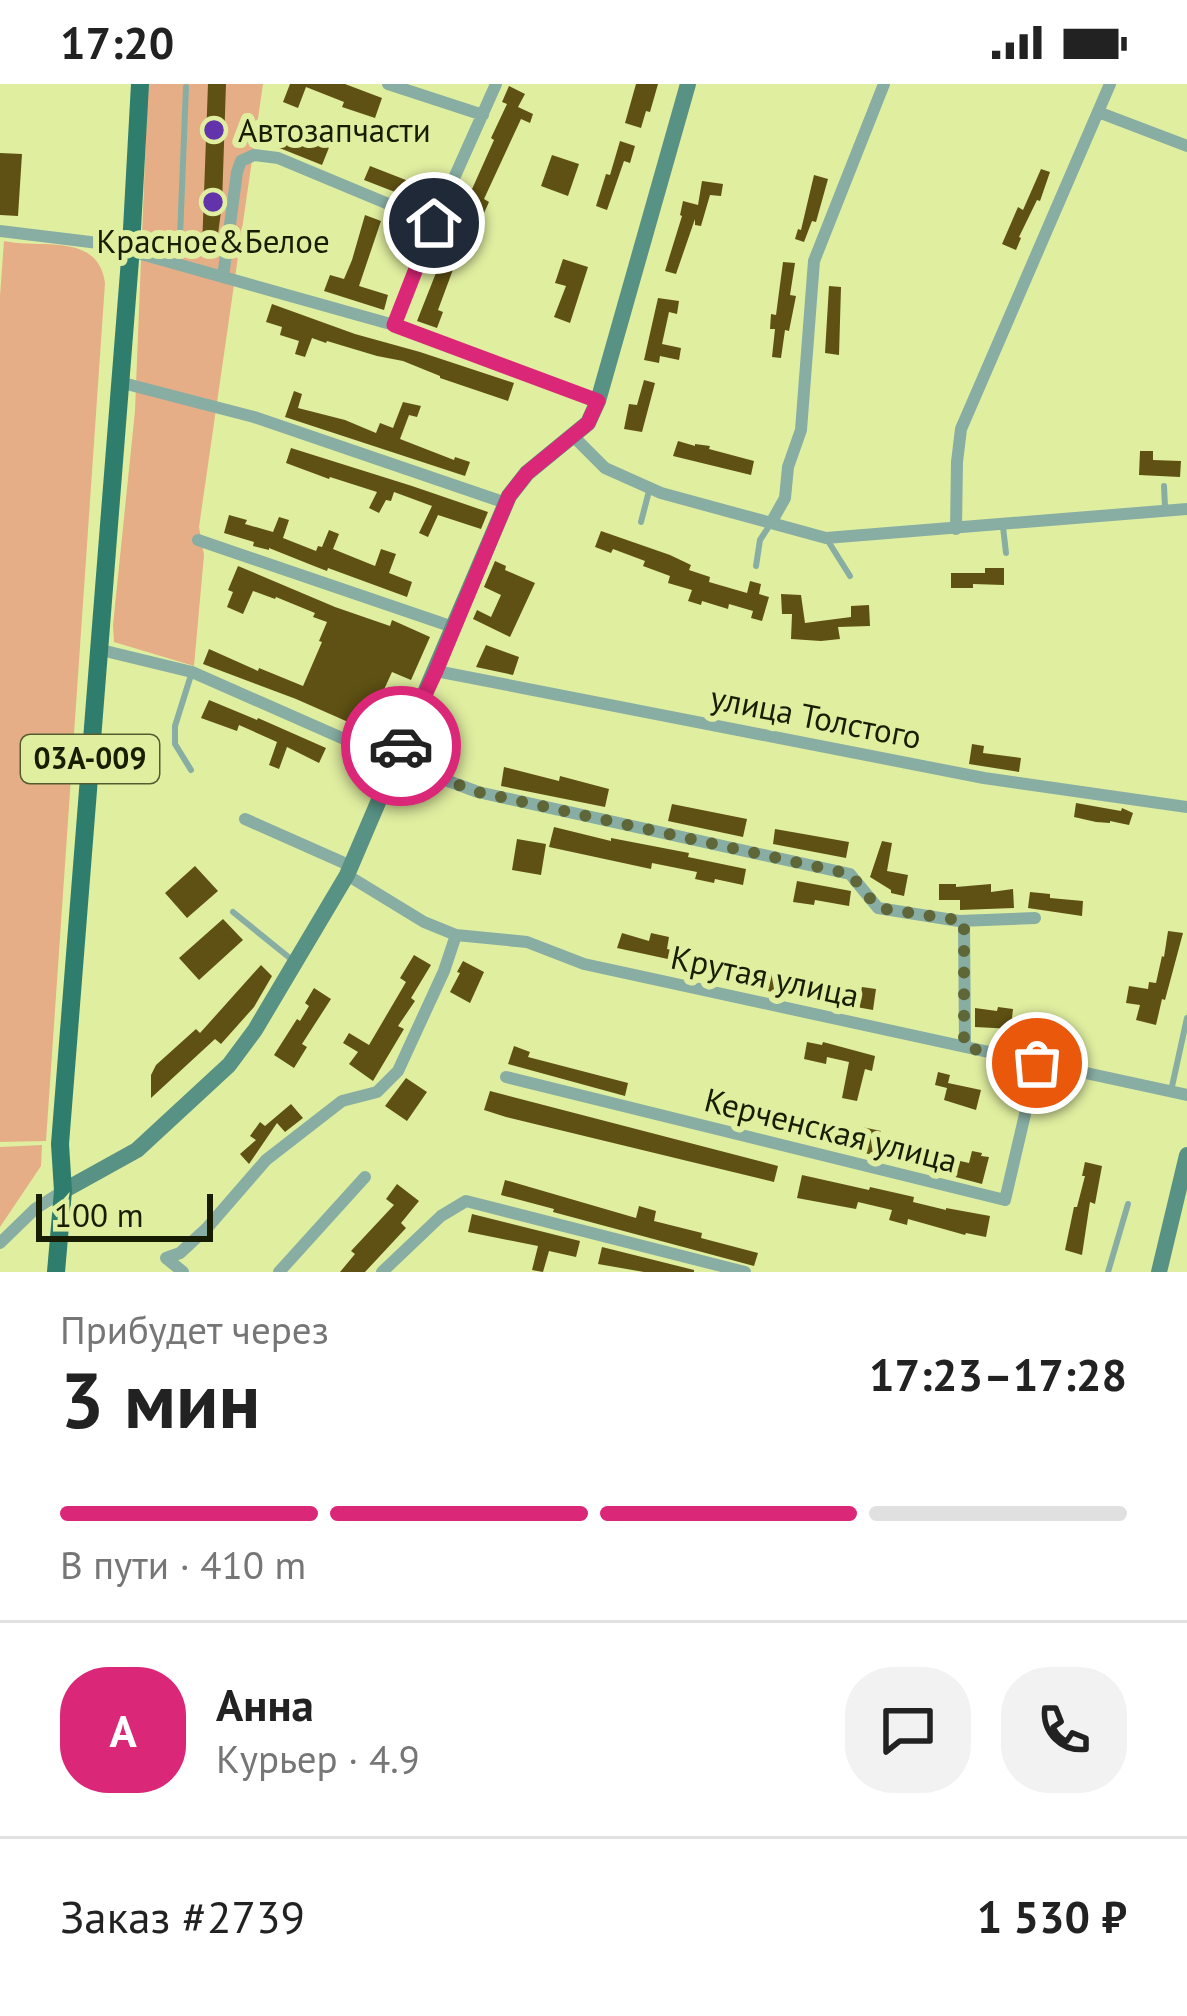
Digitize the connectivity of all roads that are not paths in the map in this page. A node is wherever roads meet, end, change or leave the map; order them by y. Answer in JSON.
{"nodes":[{"id":1,"x":140,"y":84,"type":"edge"},
{"id":2,"x":388,"y":84,"type":"edge"},
{"id":3,"x":496,"y":84,"type":"edge"},
{"id":4,"x":688,"y":84,"type":"edge"},
{"id":5,"x":884,"y":84,"type":"edge"},
{"id":6,"x":1110,"y":84,"type":"edge"},
{"id":7,"x":186,"y":87,"type":"edge"},
{"id":8,"x":1098,"y":112,"type":"junction"},
{"id":9,"x":484,"y":115,"type":"junction"},
{"id":10,"x":1187,"y":146,"type":"edge"},
{"id":11,"x":434,"y":223,"type":"junction"},
{"id":12,"x":0,"y":231,"type":"edge"},
{"id":13,"x":130,"y":247,"type":"junction"},
{"id":14,"x":179,"y":266,"type":"junction"},
{"id":15,"x":223,"y":277,"type":"junction"},
{"id":16,"x":394,"y":325,"type":"junction"},
{"id":17,"x":119,"y":382,"type":"junction"},
{"id":18,"x":598,"y":401,"type":"junction"},
{"id":19,"x":573,"y":436,"type":"junction"},
{"id":20,"x":1164,"y":486,"type":"dead end"},
{"id":21,"x":650,"y":488,"type":"junction"},
{"id":22,"x":506,"y":503,"type":"junction"},
{"id":23,"x":1187,"y":509,"type":"edge"},
{"id":24,"x":1166,"y":511,"type":"junction"},
{"id":25,"x":641,"y":522,"type":"dead end"},
{"id":26,"x":1003,"y":523,"type":"junction"},
{"id":27,"x":771,"y":524,"type":"junction"},
{"id":28,"x":956,"y":529,"type":"junction"},
{"id":29,"x":826,"y":538,"type":"junction"},
{"id":30,"x":198,"y":540,"type":"dead end"},
{"id":31,"x":1006,"y":553,"type":"dead end"},
{"id":32,"x":756,"y":566,"type":"dead end"},
{"id":33,"x":850,"y":576,"type":"dead end"},
{"id":34,"x":453,"y":628,"type":"junction"},
{"id":35,"x":98,"y":649,"type":"junction"},
{"id":36,"x":192,"y":671,"type":"junction"},
{"id":37,"x":436,"y":671,"type":"junction"},
{"id":38,"x":394,"y":761,"type":"junction"},
{"id":39,"x":191,"y":770,"type":"dead end"},
{"id":40,"x":1187,"y":807,"type":"edge"},
{"id":41,"x":245,"y":819,"type":"dead end"},
{"id":42,"x":349,"y":870,"type":"junction"},
{"id":43,"x":233,"y":912,"type":"dead end"},
{"id":44,"x":1035,"y":918,"type":"dead end"},
{"id":45,"x":964,"y":921,"type":"junction"},
{"id":46,"x":456,"y":935,"type":"junction"},
{"id":47,"x":296,"y":963,"type":"junction"},
{"id":48,"x":1187,"y":1018,"type":"edge"},
{"id":49,"x":964,"y":1047,"type":"junction"},
{"id":50,"x":1037,"y":1063,"type":"junction"},
{"id":51,"x":506,"y":1077,"type":"dead end"},
{"id":52,"x":1171,"y":1091,"type":"junction"},
{"id":53,"x":1187,"y":1095,"type":"edge"},
{"id":54,"x":1187,"y":1155,"type":"edge"},
{"id":55,"x":365,"y":1177,"type":"dead end"},
{"id":56,"x":63,"y":1191,"type":"junction"},
{"id":57,"x":1128,"y":1204,"type":"dead end"},
{"id":58,"x":0,"y":1243,"type":"edge"},
{"id":59,"x":56,"y":1272,"type":"edge"},
{"id":60,"x":183,"y":1272,"type":"edge"},
{"id":61,"x":279,"y":1272,"type":"edge"},
{"id":62,"x":382,"y":1272,"type":"edge"},
{"id":63,"x":745,"y":1272,"type":"edge"},
{"id":64,"x":1108,"y":1272,"type":"edge"},
{"id":65,"x":1159,"y":1272,"type":"edge"}],
"edges":[{"from":1,"to":13,"type":"main road","number":"03А-009"},
{"from":2,"to":9,"type":"street"},
{"from":3,"to":9,"type":"street"},
{"from":4,"to":18,"type":"main road"},
{"from":5,"to":27,"type":"street"},
{"from":6,"to":8,"type":"street"},
{"from":7,"to":14,"type":"lane"},
{"from":8,"to":10,"type":"street"},
{"from":8,"to":28,"type":"street"},
{"from":9,"to":11,"type":"street"},
{"from":11,"to":15,"type":"street"},
{"from":11,"to":16,"type":"street"},
{"from":12,"to":13,"type":"street"},
{"from":13,"to":14,"type":"street"},
{"from":13,"to":17,"type":"main road","number":"03А-009"},
{"from":14,"to":15,"type":"street"},
{"from":15,"to":16,"type":"street"},
{"from":16,"to":18,"type":"street"},
{"from":17,"to":22,"type":"street"},
{"from":17,"to":35,"type":"main road","number":"03А-009"},
{"from":18,"to":19,"type":"main road"},
{"from":19,"to":21,"type":"street"},
{"from":19,"to":22,"type":"main road"},
{"from":20,"to":24,"type":"lane"},
{"from":21,"to":25,"type":"lane"},
{"from":21,"to":27,"type":"street"},
{"from":22,"to":34,"type":"main road"},
{"from":23,"to":24,"type":"street"},
{"from":24,"to":26,"type":"street"},
{"from":26,"to":28,"type":"street"},
{"from":26,"to":31,"type":"lane"},
{"from":27,"to":29,"type":"street"},
{"from":27,"to":32,"type":"lane"},
{"from":28,"to":29,"type":"street"},
{"from":29,"to":33,"type":"lane"},
{"from":30,"to":34,"type":"street"},
{"from":34,"to":37,"type":"main road"},
{"from":35,"to":36,"type":"street"},
{"from":35,"to":56,"type":"main road","number":"03А-009"},
{"from":36,"to":38,"type":"street"},
{"from":36,"to":39,"type":"lane"},
{"from":37,"to":38,"type":"main road"},
{"from":37,"to":40,"type":"street","name":"улица Толстого"},
{"from":38,"to":42,"type":"main road"},
{"from":38,"to":45,"type":"street"},
{"from":41,"to":42,"type":"street","name":"Крутая улица"},
{"from":42,"to":46,"type":"street","name":"Крутая улица"},
{"from":42,"to":47,"type":"main road"},
{"from":43,"to":47,"type":"lane"},
{"from":44,"to":45,"type":"street"},
{"from":45,"to":49,"type":"street"},
{"from":46,"to":49,"type":"street","name":"Крутая улица"},
{"from":46,"to":60,"type":"street"},
{"from":47,"to":56,"type":"main road"},
{"from":48,"to":52,"type":"lane"},
{"from":49,"to":50,"type":"street","name":"Крутая улица"},
{"from":50,"to":51,"type":"street","name":"Керченская улица"},
{"from":50,"to":52,"type":"street","name":"Крутая улица"},
{"from":52,"to":53,"type":"street","name":"Крутая улица"},
{"from":54,"to":65,"type":"main road"},
{"from":55,"to":61,"type":"street"},
{"from":56,"to":58,"type":"street"},
{"from":56,"to":59,"type":"main road","number":"03А-009"},
{"from":57,"to":64,"type":"lane"},
{"from":62,"to":63,"type":"street"}]}
